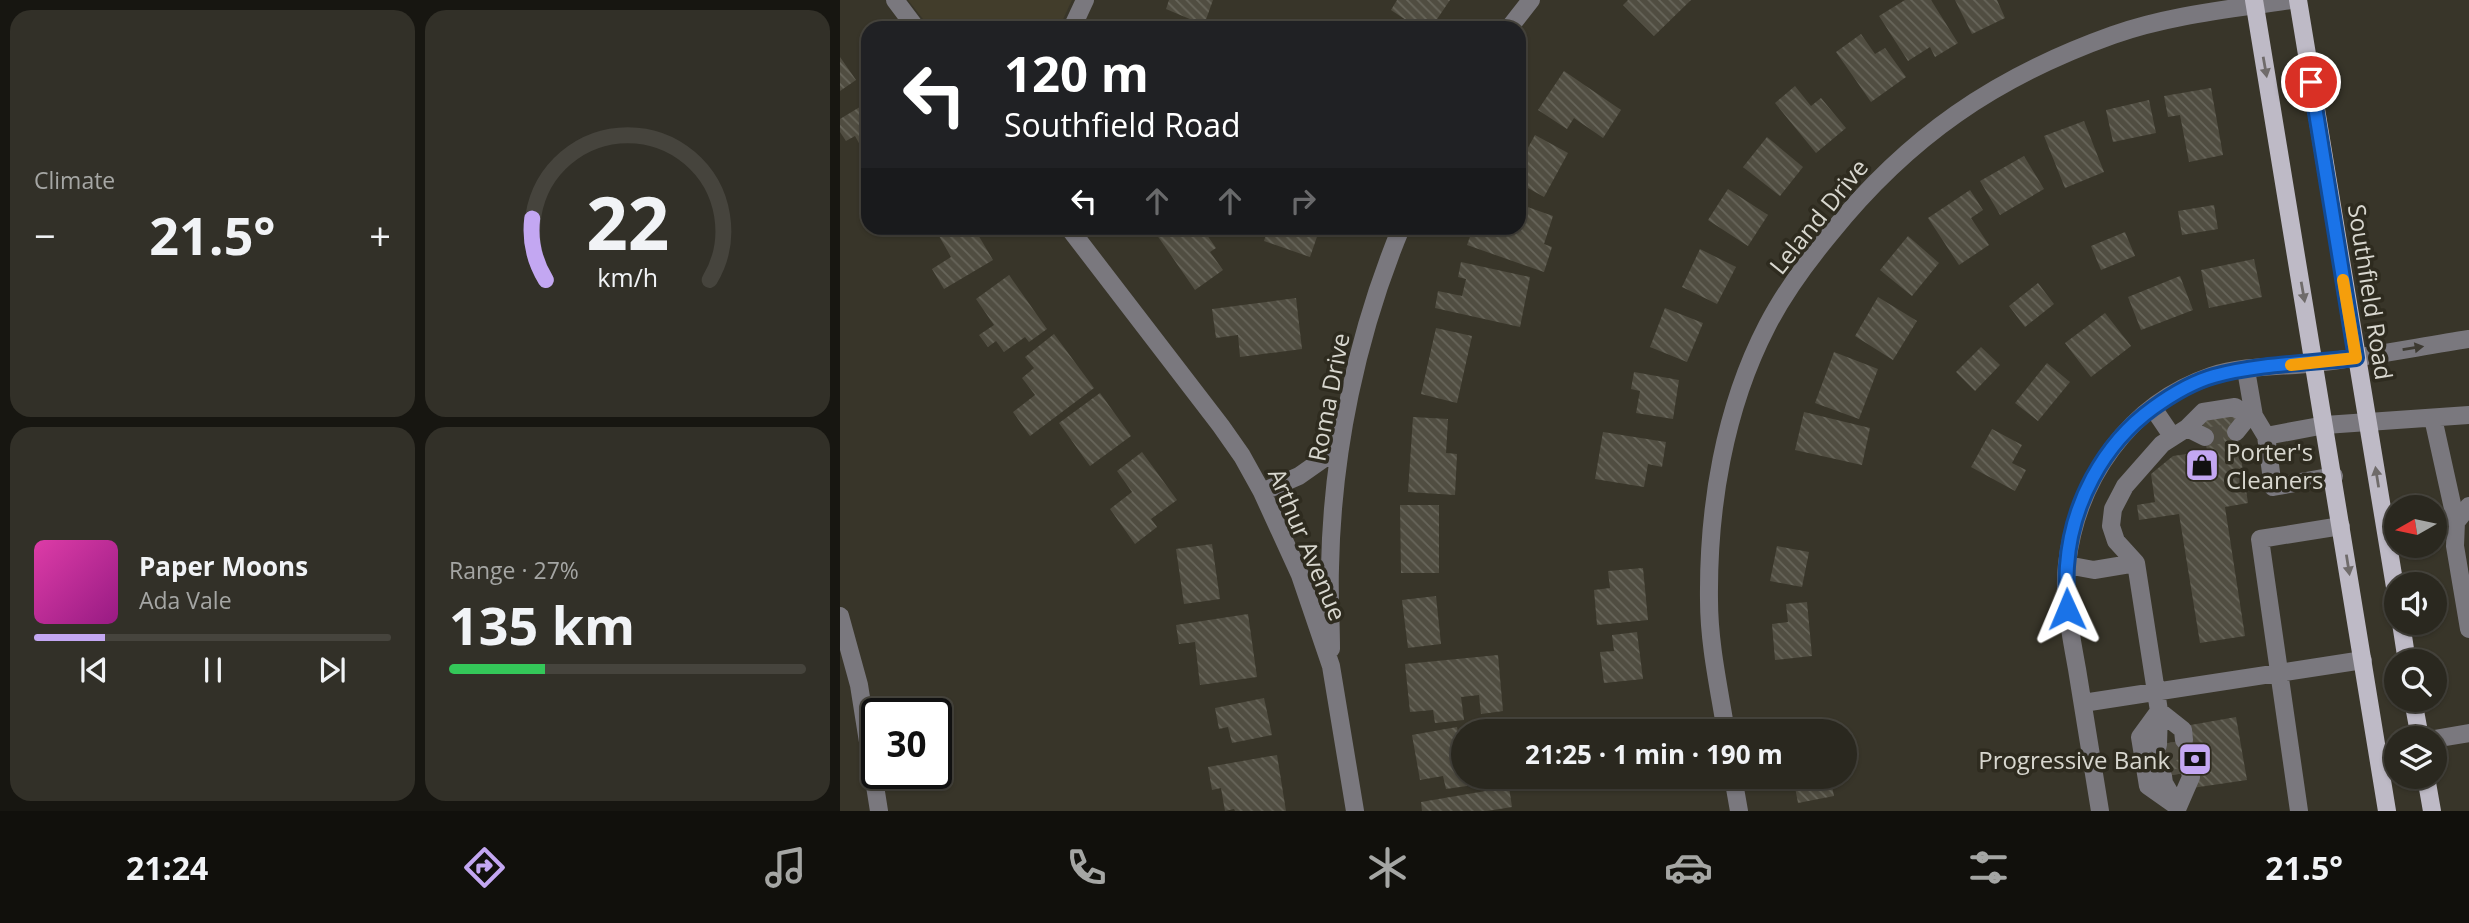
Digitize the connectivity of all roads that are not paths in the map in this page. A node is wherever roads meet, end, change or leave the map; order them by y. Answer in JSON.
{"nodes":[{"id":1,"x":895,"y":0,"type":"edge"},
{"id":2,"x":1085,"y":0,"type":"edge"},
{"id":3,"x":1531,"y":0,"type":"edge"},
{"id":4,"x":2290,"y":0,"type":"edge"},
{"id":5,"x":2298,"y":0,"type":"edge"},
{"id":6,"x":2255,"y":3,"type":"edge"},
{"id":7,"x":911,"y":21,"type":"edge"},
{"id":8,"x":1075,"y":21,"type":"edge"},
{"id":9,"x":1514,"y":21,"type":"edge"},
{"id":10,"x":1074,"y":235,"type":"edge"},
{"id":11,"x":1398,"y":235,"type":"edge"},
{"id":12,"x":2467,"y":341,"type":"edge"},
{"id":13,"x":2356,"y":358,"type":"junction"},
{"id":14,"x":2315,"y":363,"type":"junction"},
{"id":15,"x":2246,"y":370,"type":"junction"},
{"id":16,"x":2153,"y":408,"type":"junction"},
{"id":17,"x":2469,"y":415,"type":"edge"},
{"id":18,"x":2251,"y":417,"type":"junction"},
{"id":19,"x":2433,"y":418,"type":"junction"},
{"id":20,"x":1345,"y":422,"type":"junction"},
{"id":21,"x":2368,"y":423,"type":"junction"},
{"id":22,"x":2325,"y":425,"type":"junction"},
{"id":23,"x":2179,"y":432,"type":"junction"},
{"id":24,"x":2236,"y":432,"type":"tunnel mouth"},
{"id":25,"x":2266,"y":436,"type":"junction"},
{"id":26,"x":2205,"y":437,"type":"tunnel mouth"},
{"id":27,"x":2333,"y":476,"type":"junction"},
{"id":28,"x":1262,"y":492,"type":"junction"},
{"id":29,"x":2469,"y":506,"type":"edge"},
{"id":30,"x":2456,"y":522,"type":"junction"},
{"id":31,"x":2342,"y":526,"type":"junction"},
{"id":32,"x":2136,"y":563,"type":"junction"},
{"id":33,"x":2067,"y":565,"type":"junction"},
{"id":34,"x":2393,"y":572,"type":"edge"},
{"id":35,"x":840,"y":616,"type":"edge"},
{"id":36,"x":2469,"y":629,"type":"edge"},
{"id":37,"x":2363,"y":660,"type":"junction"},
{"id":38,"x":1331,"y":666,"type":"junction"},
{"id":39,"x":2279,"y":673,"type":"junction"},
{"id":40,"x":2156,"y":692,"type":"junction"},
{"id":41,"x":2082,"y":703,"type":"junction"},
{"id":42,"x":2159,"y":711,"type":"junction"},
{"id":43,"x":1724,"y":719,"type":"edge"},
{"id":44,"x":2469,"y":733,"type":"edge"},
{"id":45,"x":2447,"y":737,"type":"edge"},
{"id":46,"x":1735,"y":789,"type":"edge"},
{"id":47,"x":2428,"y":789,"type":"edge"},
{"id":48,"x":2179,"y":809,"type":"edge"},
{"id":49,"x":879,"y":811,"type":"edge"},
{"id":50,"x":1355,"y":811,"type":"edge"},
{"id":51,"x":1739,"y":811,"type":"edge"},
{"id":52,"x":2100,"y":811,"type":"edge"},
{"id":53,"x":2299,"y":811,"type":"edge"},
{"id":54,"x":2387,"y":811,"type":"edge"},
{"id":55,"x":2432,"y":811,"type":"edge"}],
"edges":[{"from":1,"to":7,"type":"street"},
{"from":2,"to":8,"type":"street"},
{"from":3,"to":9,"type":"street"},
{"from":4,"to":6,"type":"street","name":"Leland Drive"},
{"from":5,"to":13,"type":"main road","name":"Southfield Road"},
{"from":6,"to":14,"type":"main road","one_way":true},
{"from":6,"to":43,"type":"street","name":"Leland Drive"},
{"from":10,"to":28,"type":"street","name":"Arthur Avenue"},
{"from":11,"to":20,"type":"street","name":"Roma Drive"},
{"from":13,"to":12,"type":"street","one_way":true},
{"from":13,"to":14,"type":"street"},
{"from":13,"to":21,"type":"main road","name":"Southfield Road"},
{"from":14,"to":15,"type":"street"},
{"from":14,"to":22,"type":"main road"},
{"from":15,"to":16,"type":"street"},
{"from":15,"to":18,"type":"street"},
{"from":16,"to":23,"type":"street"},
{"from":16,"to":33,"type":"street"},
{"from":17,"to":19,"type":"street"},
{"from":18,"to":23,"type":"street"},
{"from":18,"to":24,"type":"street"},
{"from":18,"to":25,"type":"street"},
{"from":19,"to":21,"type":"street"},
{"from":19,"to":30,"type":"street"},
{"from":20,"to":28,"type":"street"},
{"from":20,"to":38,"type":"street","name":"Roma Drive"},
{"from":21,"to":22,"type":"street"},
{"from":34,"to":21,"type":"main road","name":"Southfield Road","one_way":true},
{"from":22,"to":25,"type":"street"},
{"from":22,"to":27,"type":"main road"},
{"from":23,"to":26,"type":"street"},
{"from":23,"to":32,"type":"street"},
{"from":25,"to":27,"type":"street"},
{"from":27,"to":31,"type":"main road"},
{"from":28,"to":38,"type":"street","name":"Arthur Avenue"},
{"from":29,"to":30,"type":"street"},
{"from":30,"to":36,"type":"street"},
{"from":31,"to":37,"type":"main road","one_way":true},
{"from":31,"to":39,"type":"street"},
{"from":32,"to":33,"type":"street"},
{"from":32,"to":40,"type":"street"},
{"from":33,"to":41,"type":"street"},
{"from":35,"to":49,"type":"street"},
{"from":37,"to":39,"type":"street"},
{"from":37,"to":54,"type":"main road"},
{"from":38,"to":50,"type":"street","name":"Arthur Avenue"},
{"from":39,"to":40,"type":"street"},
{"from":39,"to":53,"type":"street"},
{"from":40,"to":41,"type":"street"},
{"from":40,"to":42,"type":"street"},
{"from":41,"to":52,"type":"street"},
{"from":42,"to":42,"type":"street"},
{"from":42,"to":48,"type":"street"},
{"from":44,"to":45,"type":"street"},
{"from":46,"to":51,"type":"street"},
{"from":47,"to":55,"type":"main road"},
{"from":48,"to":48,"type":"street"}]}
